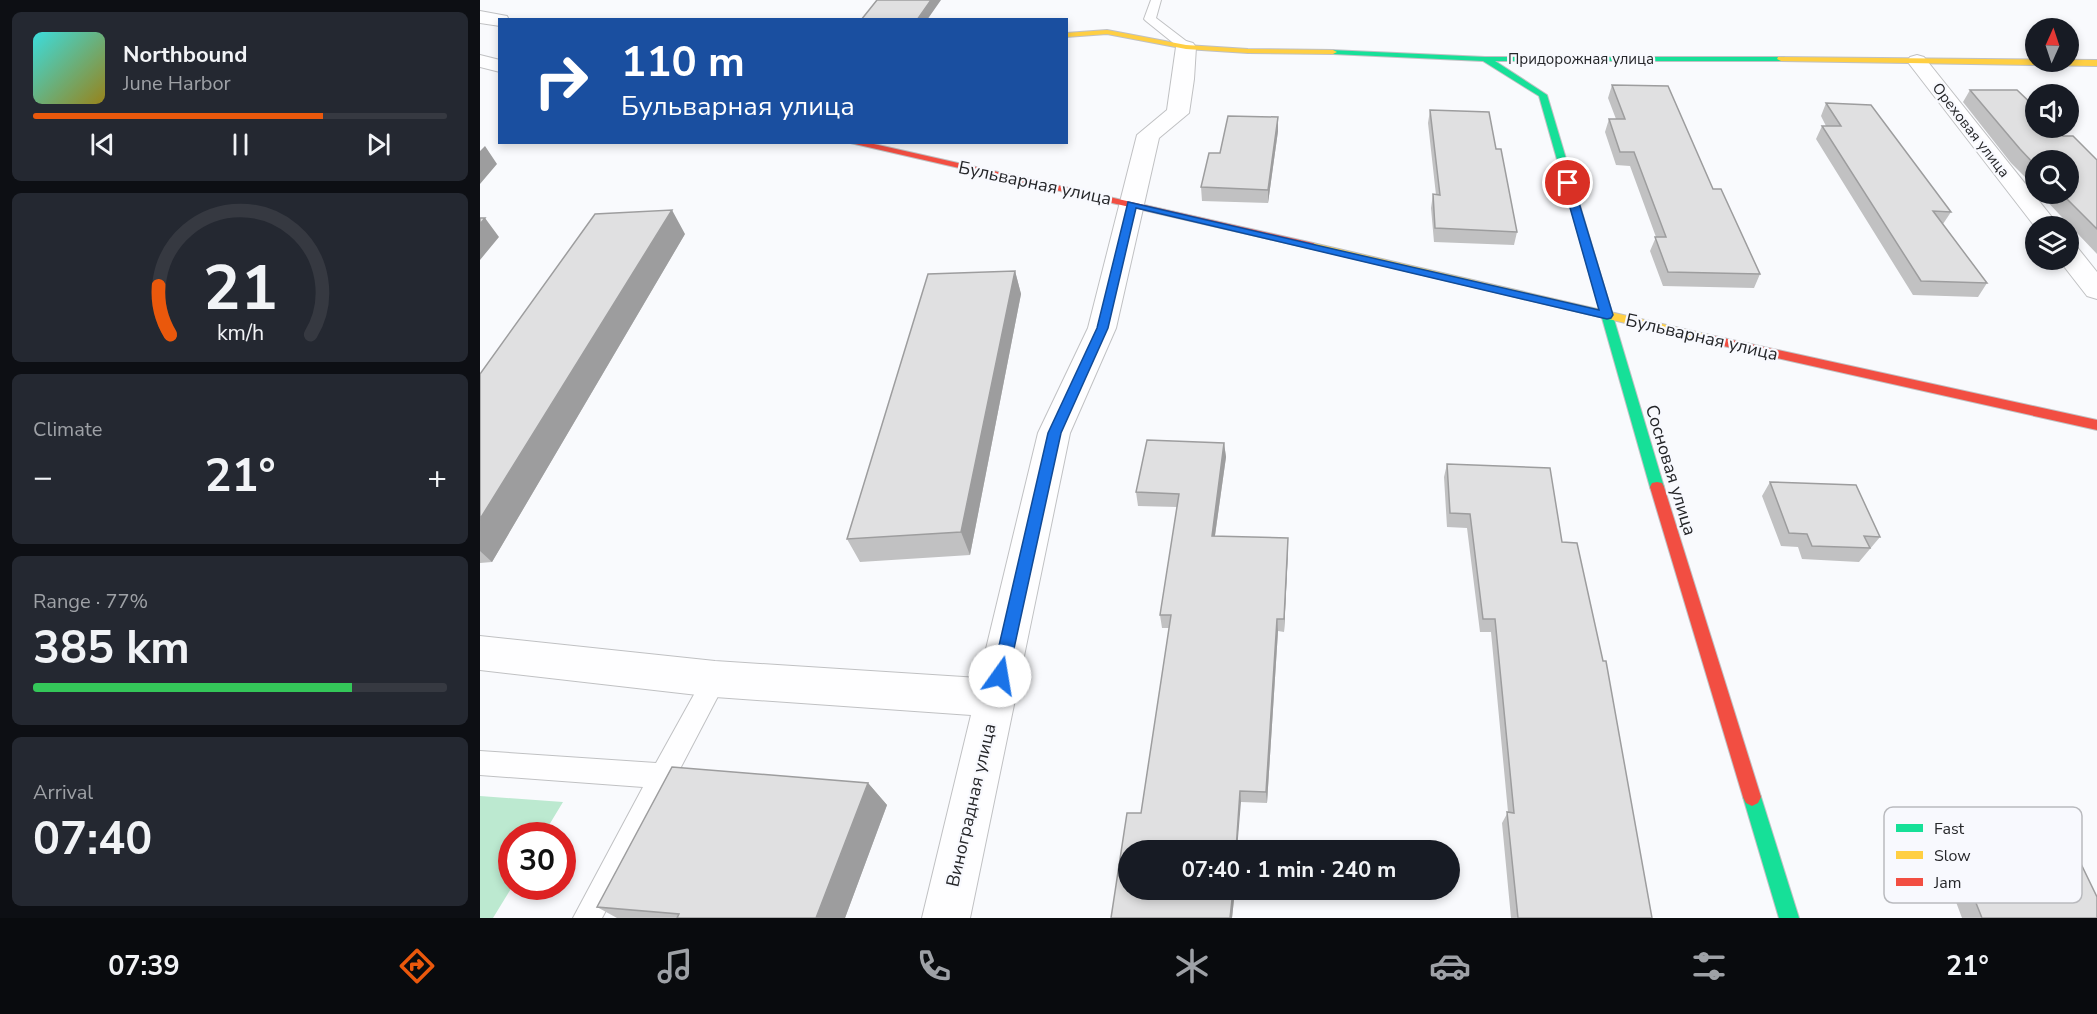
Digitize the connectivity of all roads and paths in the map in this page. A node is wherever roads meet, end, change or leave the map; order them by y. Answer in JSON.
{"nodes":[{"id":1,"x":1156,"y":0,"type":"edge"},
{"id":2,"x":480,"y":17,"type":"edge"},
{"id":3,"x":498,"y":20,"type":"edge"},
{"id":4,"x":1068,"y":35,"type":"edge"},
{"id":5,"x":1186,"y":47,"type":"junction"},
{"id":6,"x":1485,"y":59,"type":"junction"},
{"id":7,"x":1917,"y":61,"type":"junction"},
{"id":8,"x":480,"y":62,"type":"edge"},
{"id":9,"x":2097,"y":63,"type":"edge"},
{"id":10,"x":498,"y":66,"type":"edge"},
{"id":11,"x":859,"y":144,"type":"edge"},
{"id":12,"x":1132,"y":204,"type":"junction"},
{"id":13,"x":2039,"y":216,"type":"edge"},
{"id":14,"x":2079,"y":268,"type":"edge"},
{"id":15,"x":2097,"y":290,"type":"edge"},
{"id":16,"x":1607,"y":315,"type":"junction"},
{"id":17,"x":2097,"y":425,"type":"edge"},
{"id":18,"x":480,"y":653,"type":"edge"},
{"id":19,"x":715,"y":679,"type":"junction"},
{"id":20,"x":995,"y":698,"type":"junction"},
{"id":21,"x":480,"y":763,"type":"edge"},
{"id":22,"x":663,"y":776,"type":"junction"},
{"id":23,"x":587,"y":918,"type":"edge"},
{"id":24,"x":946,"y":918,"type":"edge"},
{"id":25,"x":1789,"y":918,"type":"edge"}],
"edges":[{"from":1,"to":5,"type":"lane"},
{"from":2,"to":3,"type":"street"},
{"from":4,"to":5,"type":"street","name":"Придорожная улица"},
{"from":5,"to":6,"type":"street","name":"Придорожная улица"},
{"from":5,"to":12,"type":"street","name":"Виноградная улица"},
{"from":6,"to":7,"type":"street","name":"Придорожная улица"},
{"from":6,"to":16,"type":"street","name":"Сосновая улица"},
{"from":7,"to":9,"type":"street","name":"Придорожная улица"},
{"from":7,"to":13,"type":"street","name":"Ореховая улица"},
{"from":8,"to":10,"type":"street"},
{"from":11,"to":12,"type":"street","name":"Бульварная улица"},
{"from":12,"to":16,"type":"street","name":"Бульварная улица"},
{"from":12,"to":20,"type":"street","name":"Виноградная улица"},
{"from":14,"to":15,"type":"street"},
{"from":16,"to":17,"type":"street","name":"Бульварная улица"},
{"from":16,"to":25,"type":"street","name":"Сосновая улица"},
{"from":18,"to":19,"type":"street"},
{"from":19,"to":20,"type":"street"},
{"from":19,"to":22,"type":"lane"},
{"from":20,"to":24,"type":"street","name":"Виноградная улица"},
{"from":21,"to":22,"type":"lane"},
{"from":22,"to":23,"type":"lane"}]}
